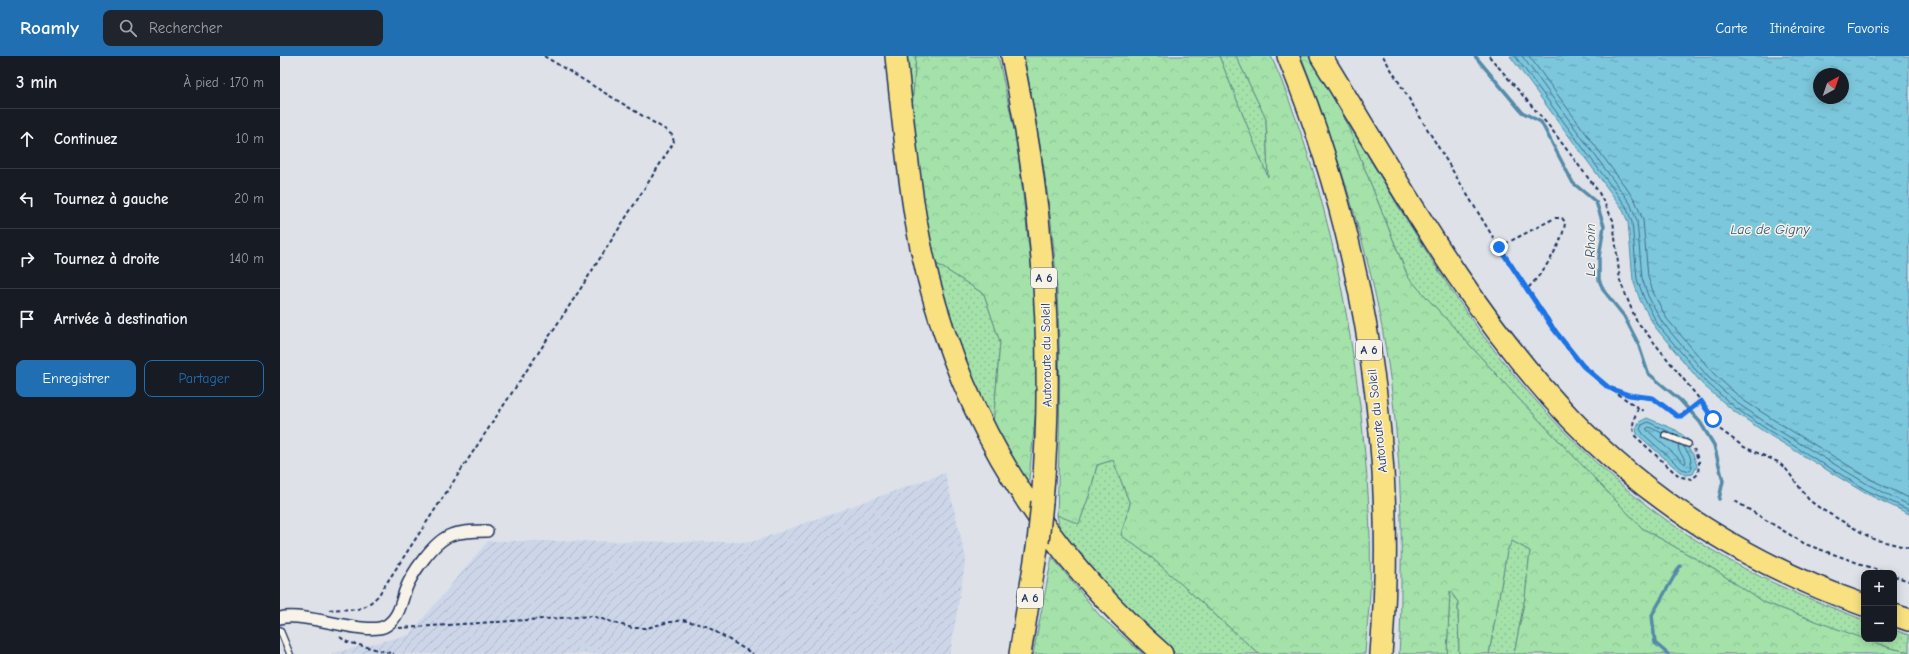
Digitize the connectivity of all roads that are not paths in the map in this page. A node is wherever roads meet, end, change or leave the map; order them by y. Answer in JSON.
{"nodes":[{"id":1,"x":896,"y":56,"type":"edge"},
{"id":2,"x":1012,"y":56,"type":"edge"},
{"id":3,"x":1288,"y":56,"type":"edge"},
{"id":4,"x":1321,"y":56,"type":"edge"},
{"id":5,"x":1665,"y":435,"type":"dead end"},
{"id":6,"x":1688,"y":444,"type":"road end"},
{"id":7,"x":487,"y":531,"type":"dead end"},
{"id":8,"x":1861,"y":604,"type":"edge"},
{"id":9,"x":1897,"y":616,"type":"edge"},
{"id":10,"x":280,"y":618,"type":"edge"},
{"id":11,"x":1909,"y":620,"type":"edge"},
{"id":12,"x":280,"y":630,"type":"edge"},
{"id":13,"x":290,"y":654,"type":"edge"},
{"id":14,"x":1020,"y":654,"type":"edge"},
{"id":15,"x":1162,"y":654,"type":"edge"},
{"id":16,"x":1381,"y":654,"type":"edge"}],
"edges":[{"from":1,"to":15,"type":"highway"},
{"from":2,"to":14,"type":"highway","name":"Autoroute du Soleil","number":"A 6","bridge":true},
{"from":3,"to":16,"type":"highway","name":"Autoroute du Soleil","number":"A 6"},
{"from":4,"to":8,"type":"highway"},
{"from":5,"to":6,"type":"lane"},
{"from":7,"to":10,"type":"street"},
{"from":9,"to":11,"type":"highway"},
{"from":12,"to":13,"type":"lane"}]}
